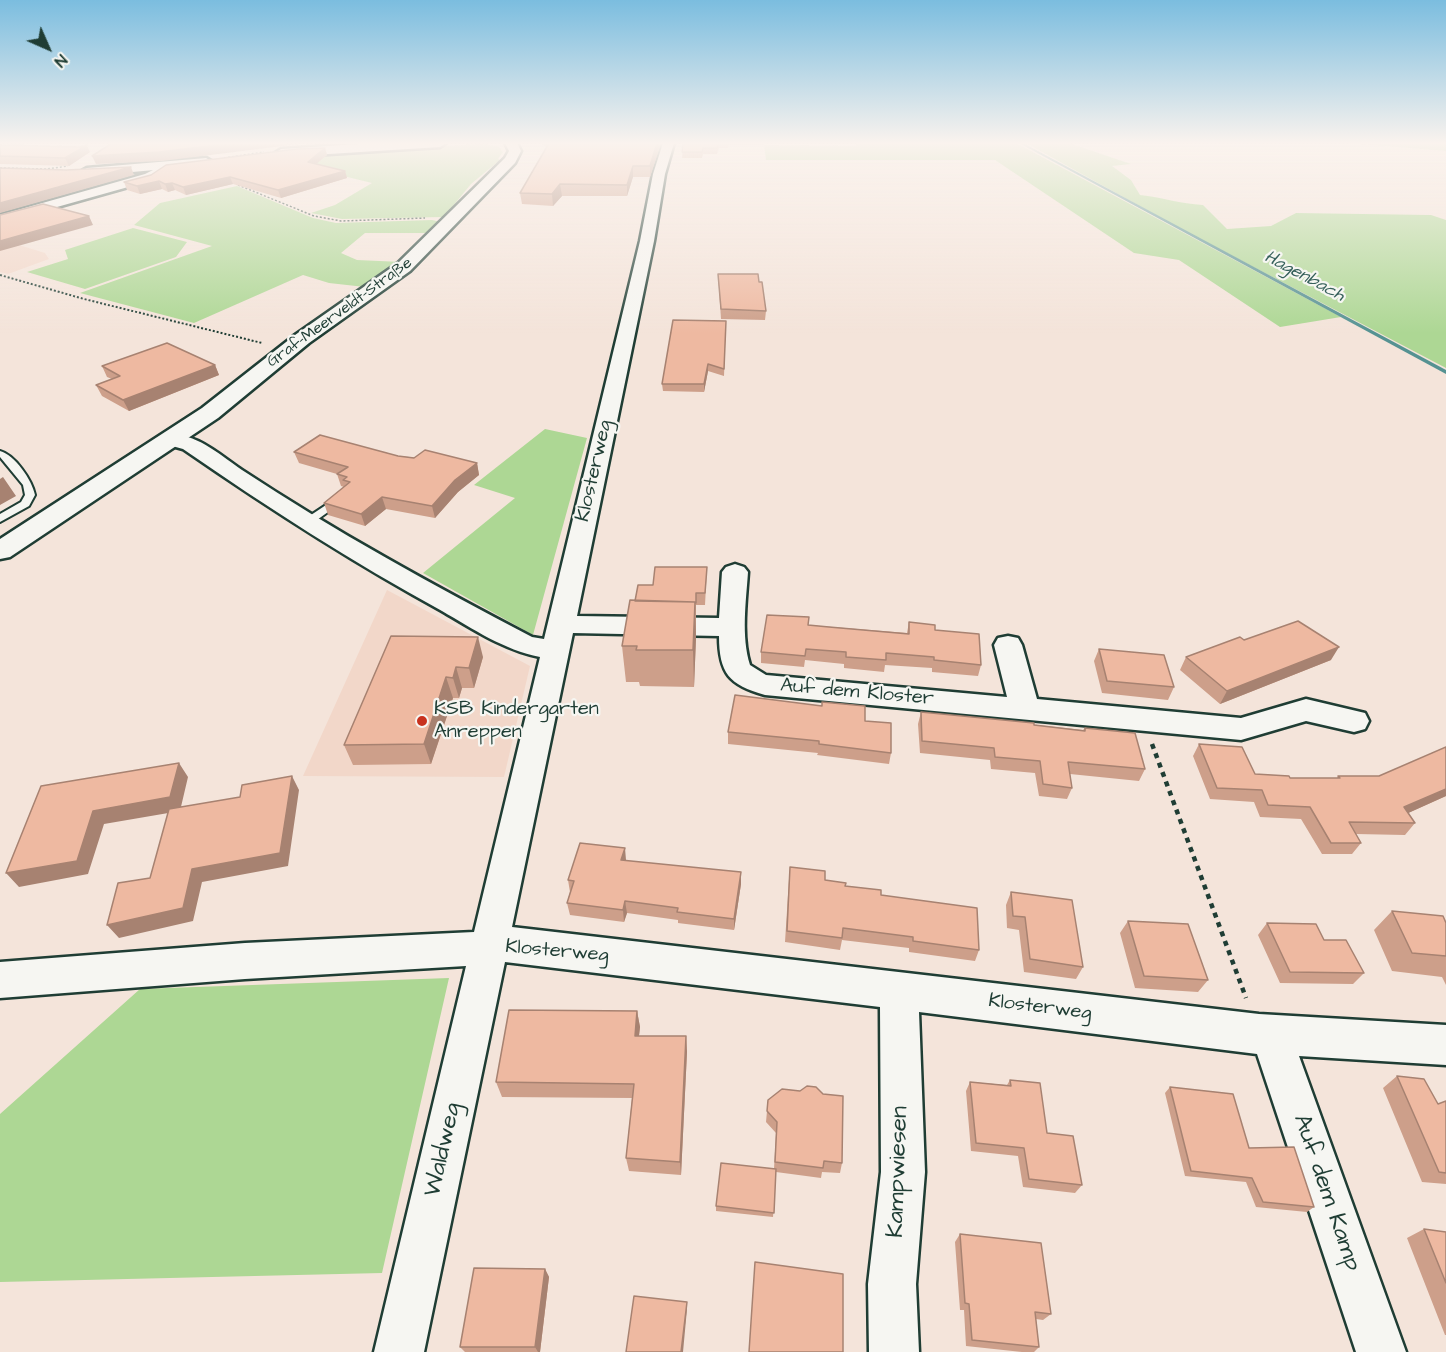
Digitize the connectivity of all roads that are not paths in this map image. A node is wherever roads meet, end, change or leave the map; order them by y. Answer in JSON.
{"nodes":[{"id":1,"x":46,"y":206,"type":"edge"},
{"id":2,"x":466,"y":206,"type":"edge"},
{"id":3,"x":653,"y":206,"type":"edge"},
{"id":4,"x":0,"y":219,"type":"edge"},
{"id":5,"x":172,"y":440,"type":"junction"},
{"id":6,"x":0,"y":454,"type":"edge"},
{"id":7,"x":335,"y":502,"type":"edge"},
{"id":8,"x":0,"y":519,"type":"edge"},
{"id":9,"x":306,"y":523,"type":"junction"},
{"id":10,"x":0,"y":551,"type":"edge"},
{"id":11,"x":735,"y":572,"type":"dead end"},
{"id":12,"x":732,"y":627,"type":"junction"},
{"id":13,"x":559,"y":638,"type":"junction"},
{"id":14,"x":1008,"y":645,"type":"dead end"},
{"id":15,"x":1025,"y":708,"type":"junction"},
{"id":16,"x":1354,"y":721,"type":"dead end"},
{"id":17,"x":489,"y":948,"type":"junction"},
{"id":18,"x":0,"y":980,"type":"edge"},
{"id":19,"x":899,"y":991,"type":"junction"},
{"id":20,"x":1265,"y":1034,"type":"junction"},
{"id":21,"x":1446,"y":1045,"type":"edge"},
{"id":22,"x":399,"y":1352,"type":"edge"},
{"id":23,"x":894,"y":1352,"type":"edge"},
{"id":24,"x":1381,"y":1352,"type":"edge"}],
"edges":[{"from":1,"to":4,"type":"street"},
{"from":2,"to":5,"type":"main road","name":"Graf-Meerveldt-Straße"},
{"from":3,"to":13,"type":"street","name":"Klosterweg"},
{"from":5,"to":9,"type":"street"},
{"from":5,"to":10,"type":"main road","name":"Graf-Meerveldt-Straße"},
{"from":6,"to":8,"type":"lane"},
{"from":7,"to":9,"type":"lane"},
{"from":9,"to":13,"type":"street"},
{"from":11,"to":12,"type":"street","name":"Auf dem Kloster"},
{"from":12,"to":13,"type":"street"},
{"from":12,"to":15,"type":"street","name":"Auf dem Kloster"},
{"from":13,"to":17,"type":"street","name":"Klosterweg"},
{"from":14,"to":15,"type":"street"},
{"from":15,"to":16,"type":"street","name":"Auf dem Kloster"},
{"from":17,"to":18,"type":"street"},
{"from":17,"to":19,"type":"street","name":"Klosterweg"},
{"from":17,"to":22,"type":"street","name":"Waldweg"},
{"from":19,"to":20,"type":"street","name":"Klosterweg"},
{"from":19,"to":23,"type":"street","name":"Kampwiesen"},
{"from":20,"to":21,"type":"street","name":"Klosterweg"},
{"from":20,"to":24,"type":"street","name":"Auf dem Kamp"}]}
